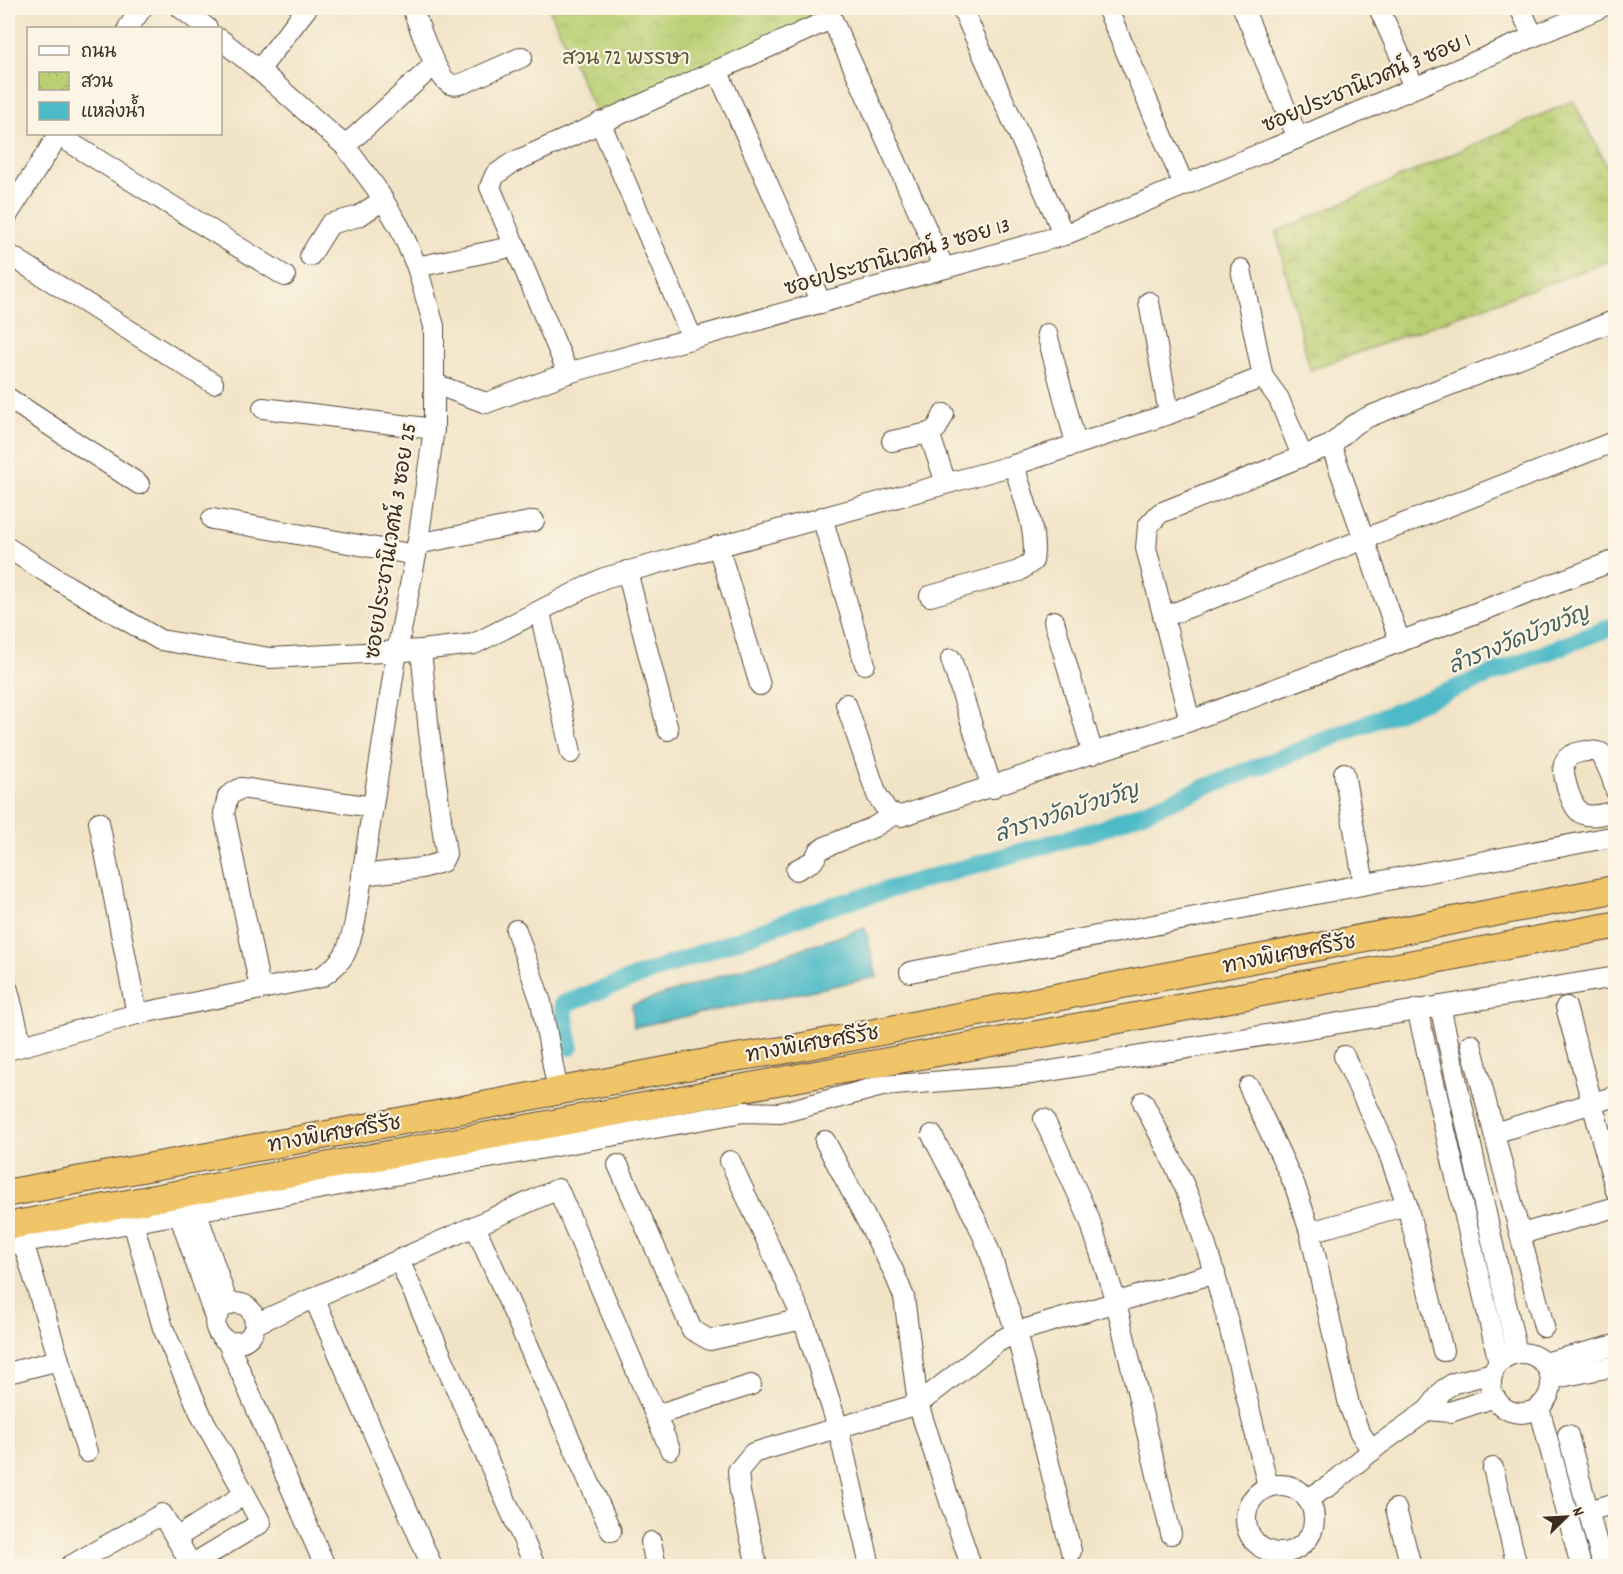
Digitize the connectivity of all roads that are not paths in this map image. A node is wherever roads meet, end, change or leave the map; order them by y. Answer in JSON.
{"nodes":[{"id":1,"x":142,"y":8,"type":"edge"},
{"id":2,"x":181,"y":8,"type":"edge"},
{"id":3,"x":307,"y":8,"type":"edge"},
{"id":4,"x":412,"y":8,"type":"edge"},
{"id":5,"x":962,"y":8,"type":"edge"},
{"id":6,"x":1107,"y":8,"type":"edge"},
{"id":7,"x":1243,"y":8,"type":"edge"},
{"id":8,"x":1379,"y":8,"type":"edge"},
{"id":9,"x":1520,"y":8,"type":"edge"},
{"id":10,"x":1600,"y":8,"type":"edge"},
{"id":11,"x":829,"y":13,"type":"edge"},
{"id":12,"x":129,"y":27,"type":"edge"},
{"id":13,"x":206,"y":27,"type":"edge"},
{"id":14,"x":1533,"y":36,"type":"junction"},
{"id":15,"x":222,"y":41,"type":"edge"},
{"id":16,"x":522,"y":57,"type":"dead end"},
{"id":17,"x":435,"y":64,"type":"junction"},
{"id":18,"x":259,"y":70,"type":"junction"},
{"id":19,"x":717,"y":70,"type":"junction"},
{"id":20,"x":1414,"y":87,"type":"junction"},
{"id":21,"x":600,"y":122,"type":"junction"},
{"id":22,"x":58,"y":135,"type":"edge"},
{"id":23,"x":61,"y":135,"type":"edge"},
{"id":24,"x":1298,"y":138,"type":"junction"},
{"id":25,"x":345,"y":146,"type":"junction"},
{"id":26,"x":1184,"y":185,"type":"junction"},
{"id":27,"x":383,"y":200,"type":"junction"},
{"id":28,"x":8,"y":214,"type":"edge"},
{"id":29,"x":1064,"y":235,"type":"junction"},
{"id":30,"x":516,"y":246,"type":"junction"},
{"id":31,"x":8,"y":254,"type":"edge"},
{"id":32,"x":310,"y":256,"type":"dead end"},
{"id":33,"x":417,"y":267,"type":"junction"},
{"id":34,"x":944,"y":268,"type":"junction"},
{"id":35,"x":1241,"y":269,"type":"dead end"},
{"id":36,"x":285,"y":276,"type":"dead end"},
{"id":37,"x":1149,"y":302,"type":"dead end"},
{"id":38,"x":821,"y":303,"type":"junction"},
{"id":39,"x":1616,"y":320,"type":"edge"},
{"id":40,"x":1047,"y":334,"type":"dead end"},
{"id":41,"x":692,"y":338,"type":"junction"},
{"id":42,"x":568,"y":373,"type":"junction"},
{"id":43,"x":1263,"y":377,"type":"junction"},
{"id":44,"x":213,"y":383,"type":"dead end"},
{"id":45,"x":435,"y":384,"type":"junction"},
{"id":46,"x":8,"y":399,"type":"edge"},
{"id":47,"x":263,"y":408,"type":"dead end"},
{"id":48,"x":944,"y":414,"type":"dead end"},
{"id":49,"x":1169,"y":414,"type":"junction"},
{"id":50,"x":434,"y":429,"type":"junction"},
{"id":51,"x":929,"y":433,"type":"junction"},
{"id":52,"x":892,"y":441,"type":"dead end"},
{"id":53,"x":1616,"y":441,"type":"edge"},
{"id":54,"x":1076,"y":444,"type":"junction"},
{"id":55,"x":1332,"y":445,"type":"junction"},
{"id":56,"x":1302,"y":456,"type":"junction"},
{"id":57,"x":1014,"y":465,"type":"junction"},
{"id":58,"x":946,"y":483,"type":"junction"},
{"id":59,"x":139,"y":484,"type":"dead end"},
{"id":60,"x":822,"y":517,"type":"junction"},
{"id":61,"x":212,"y":519,"type":"dead end"},
{"id":62,"x":534,"y":521,"type":"dead end"},
{"id":63,"x":1364,"y":539,"type":"junction"},
{"id":64,"x":718,"y":546,"type":"junction"},
{"id":65,"x":8,"y":548,"type":"edge"},
{"id":66,"x":416,"y":550,"type":"junction"},
{"id":67,"x":1616,"y":560,"type":"edge"},
{"id":68,"x":627,"y":571,"type":"junction"},
{"id":69,"x":930,"y":596,"type":"dead end"},
{"id":70,"x":540,"y":612,"type":"junction"},
{"id":71,"x":1164,"y":617,"type":"junction"},
{"id":72,"x":1053,"y":621,"type":"dead end"},
{"id":73,"x":1400,"y":642,"type":"junction"},
{"id":74,"x":421,"y":650,"type":"junction"},
{"id":75,"x":397,"y":651,"type":"junction"},
{"id":76,"x":951,"y":658,"type":"dead end"},
{"id":77,"x":865,"y":664,"type":"dead end"},
{"id":78,"x":760,"y":685,"type":"dead end"},
{"id":79,"x":846,"y":704,"type":"dead end"},
{"id":80,"x":1190,"y":721,"type":"junction"},
{"id":81,"x":668,"y":730,"type":"dead end"},
{"id":82,"x":571,"y":753,"type":"dead end"},
{"id":83,"x":1093,"y":754,"type":"junction"},
{"id":84,"x":1344,"y":773,"type":"dead end"},
{"id":85,"x":992,"y":788,"type":"junction"},
{"id":86,"x":1616,"y":791,"type":"edge"},
{"id":87,"x":373,"y":807,"type":"junction"},
{"id":88,"x":1616,"y":811,"type":"edge"},
{"id":89,"x":893,"y":815,"type":"junction"},
{"id":90,"x":99,"y":822,"type":"dead end"},
{"id":91,"x":1616,"y":836,"type":"edge"},
{"id":92,"x":796,"y":870,"type":"dead end"},
{"id":93,"x":362,"y":875,"type":"junction"},
{"id":94,"x":1364,"y":884,"type":"junction"},
{"id":95,"x":1616,"y":889,"type":"edge"},
{"id":96,"x":1616,"y":925,"type":"edge"},
{"id":97,"x":516,"y":930,"type":"dead end"},
{"id":98,"x":910,"y":972,"type":"dead end"},
{"id":99,"x":1616,"y":977,"type":"edge"},
{"id":100,"x":260,"y":988,"type":"junction"},
{"id":101,"x":8,"y":990,"type":"edge"},
{"id":102,"x":1440,"y":1006,"type":"junction"},
{"id":103,"x":1566,"y":1007,"type":"dead end"},
{"id":104,"x":1416,"y":1009,"type":"junction"},
{"id":105,"x":137,"y":1014,"type":"junction"},
{"id":106,"x":1471,"y":1044,"type":"dead end"},
{"id":107,"x":15,"y":1048,"type":"edge"},
{"id":108,"x":1344,"y":1056,"type":"dead end"},
{"id":109,"x":555,"y":1076,"type":"dead end"},
{"id":110,"x":1249,"y":1087,"type":"dead end"},
{"id":111,"x":1616,"y":1096,"type":"edge"},
{"id":112,"x":1143,"y":1102,"type":"dead end"},
{"id":113,"x":1592,"y":1102,"type":"junction"},
{"id":114,"x":1044,"y":1119,"type":"dead end"},
{"id":115,"x":1494,"y":1133,"type":"junction"},
{"id":116,"x":932,"y":1135,"type":"dead end"},
{"id":117,"x":825,"y":1141,"type":"dead end"},
{"id":118,"x":730,"y":1161,"type":"dead end"},
{"id":119,"x":618,"y":1165,"type":"dead end"},
{"id":120,"x":1616,"y":1191,"type":"edge"},
{"id":121,"x":8,"y":1193,"type":"edge"},
{"id":122,"x":1407,"y":1205,"type":"junction"},
{"id":123,"x":1616,"y":1207,"type":"edge"},
{"id":124,"x":187,"y":1212,"type":"junction"},
{"id":125,"x":133,"y":1222,"type":"junction"},
{"id":126,"x":475,"y":1226,"type":"junction"},
{"id":127,"x":1310,"y":1232,"type":"junction"},
{"id":128,"x":1521,"y":1234,"type":"junction"},
{"id":129,"x":13,"y":1237,"type":"edge"},
{"id":130,"x":399,"y":1260,"type":"junction"},
{"id":131,"x":1215,"y":1274,"type":"junction"},
{"id":132,"x":314,"y":1298,"type":"junction"},
{"id":133,"x":1116,"y":1302,"type":"junction"},
{"id":134,"x":222,"y":1312,"type":"junction"},
{"id":135,"x":803,"y":1319,"type":"junction"},
{"id":136,"x":255,"y":1324,"type":"junction"},
{"id":137,"x":1544,"y":1327,"type":"dead end"},
{"id":138,"x":1016,"y":1332,"type":"junction"},
{"id":139,"x":227,"y":1341,"type":"junction"},
{"id":140,"x":1616,"y":1345,"type":"edge"},
{"id":141,"x":1443,"y":1351,"type":"dead end"},
{"id":142,"x":1517,"y":1353,"type":"junction"},
{"id":143,"x":59,"y":1360,"type":"junction"},
{"id":144,"x":1616,"y":1366,"type":"edge"},
{"id":145,"x":1496,"y":1368,"type":"junction"},
{"id":146,"x":1547,"y":1371,"type":"junction"},
{"id":147,"x":8,"y":1373,"type":"edge"},
{"id":148,"x":750,"y":1385,"type":"dead end"},
{"id":149,"x":1495,"y":1397,"type":"junction"},
{"id":150,"x":918,"y":1404,"type":"junction"},
{"id":151,"x":1539,"y":1407,"type":"junction"},
{"id":152,"x":1428,"y":1410,"type":"junction"},
{"id":153,"x":656,"y":1415,"type":"junction"},
{"id":154,"x":837,"y":1427,"type":"junction"},
{"id":155,"x":1568,"y":1435,"type":"dead end"},
{"id":156,"x":670,"y":1449,"type":"dead end"},
{"id":157,"x":1372,"y":1451,"type":"junction"},
{"id":158,"x":87,"y":1452,"type":"dead end"},
{"id":159,"x":1493,"y":1468,"type":"dead end"},
{"id":160,"x":1268,"y":1486,"type":"junction"},
{"id":161,"x":245,"y":1494,"type":"junction"},
{"id":162,"x":1307,"y":1499,"type":"junction"},
{"id":163,"x":1616,"y":1503,"type":"edge"},
{"id":164,"x":1396,"y":1509,"type":"dead end"},
{"id":165,"x":1588,"y":1511,"type":"junction"},
{"id":166,"x":611,"y":1531,"type":"dead end"},
{"id":167,"x":1171,"y":1534,"type":"dead end"},
{"id":168,"x":176,"y":1538,"type":"junction"},
{"id":169,"x":651,"y":1542,"type":"dead end"},
{"id":170,"x":1071,"y":1551,"type":"dead end"},
{"id":171,"x":1295,"y":1559,"type":"edge"},
{"id":172,"x":70,"y":1566,"type":"edge"},
{"id":173,"x":192,"y":1566,"type":"edge"},
{"id":174,"x":325,"y":1566,"type":"edge"},
{"id":175,"x":432,"y":1566,"type":"edge"},
{"id":176,"x":535,"y":1566,"type":"edge"},
{"id":177,"x":656,"y":1566,"type":"edge"},
{"id":178,"x":757,"y":1566,"type":"edge"},
{"id":179,"x":870,"y":1566,"type":"edge"},
{"id":180,"x":971,"y":1566,"type":"edge"},
{"id":181,"x":1411,"y":1566,"type":"edge"},
{"id":182,"x":1517,"y":1566,"type":"edge"},
{"id":183,"x":1581,"y":1566,"type":"edge"},
{"id":184,"x":1603,"y":1566,"type":"edge"}],
"edges":[{"from":1,"to":12,"type":"street"},
{"from":2,"to":13,"type":"street"},
{"from":3,"to":18,"type":"street"},
{"from":4,"to":17,"type":"street"},
{"from":5,"to":29,"type":"street"},
{"from":6,"to":26,"type":"street"},
{"from":7,"to":24,"type":"street"},
{"from":8,"to":20,"type":"street"},
{"from":9,"to":14,"type":"street"},
{"from":10,"to":14,"type":"street","name":"ซอยประชานิเวศน์ 3 ซอย 1"},
{"from":11,"to":19,"type":"street"},
{"from":11,"to":34,"type":"street"},
{"from":14,"to":20,"type":"street","name":"ซอยประชานิเวศน์ 3 ซอย 1"},
{"from":15,"to":18,"type":"street","name":"ซอยประชานิเวศน์ 3 ซอย 25"},
{"from":16,"to":17,"type":"street"},
{"from":17,"to":25,"type":"street"},
{"from":18,"to":25,"type":"street","name":"ซอยประชานิเวศน์ 3 ซอย 25"},
{"from":19,"to":21,"type":"street"},
{"from":19,"to":38,"type":"street"},
{"from":20,"to":24,"type":"street","name":"ซอยประชานิเวศน์ 3 ซอย 1"},
{"from":21,"to":30,"type":"street"},
{"from":21,"to":41,"type":"street"},
{"from":22,"to":28,"type":"street"},
{"from":23,"to":36,"type":"street"},
{"from":24,"to":26,"type":"street","name":"ซอยประชานิเวศน์ 3 ซอย 1"},
{"from":25,"to":27,"type":"street","name":"ซอยประชานิเวศน์ 3 ซอย 25"},
{"from":26,"to":29,"type":"street","name":"ซอยประชานิเวศน์ 3 ซอย 13"},
{"from":27,"to":32,"type":"street"},
{"from":27,"to":33,"type":"street","name":"ซอยประชานิเวศน์ 3 ซอย 25"},
{"from":29,"to":34,"type":"street","name":"ซอยประชานิเวศน์ 3 ซอย 13"},
{"from":30,"to":33,"type":"street"},
{"from":30,"to":42,"type":"street"},
{"from":31,"to":44,"type":"street"},
{"from":33,"to":45,"type":"street","name":"ซอยประชานิเวศน์ 3 ซอย 25"},
{"from":34,"to":38,"type":"street","name":"ซอยประชานิเวศน์ 3 ซอย 13"},
{"from":35,"to":43,"type":"street"},
{"from":37,"to":49,"type":"street"},
{"from":38,"to":41,"type":"street","name":"ซอยประชานิเวศน์ 3 ซอย 13"},
{"from":39,"to":55,"type":"street"},
{"from":40,"to":54,"type":"street"},
{"from":41,"to":42,"type":"street","name":"ซอยประชานิเวศน์ 3 ซอย 13"},
{"from":42,"to":45,"type":"street","name":"ซอยประชานิเวศน์ 3 ซอย 13"},
{"from":43,"to":49,"type":"street"},
{"from":43,"to":56,"type":"street"},
{"from":45,"to":50,"type":"street","name":"ซอยประชานิเวศน์ 3 ซอย 25"},
{"from":46,"to":59,"type":"street"},
{"from":47,"to":50,"type":"street"},
{"from":48,"to":51,"type":"street"},
{"from":49,"to":54,"type":"street"},
{"from":50,"to":66,"type":"street","name":"ซอยประชานิเวศน์ 3 ซอย 25"},
{"from":51,"to":52,"type":"street"},
{"from":51,"to":58,"type":"street"},
{"from":53,"to":63,"type":"street"},
{"from":54,"to":57,"type":"street"},
{"from":55,"to":56,"type":"street"},
{"from":55,"to":63,"type":"street"},
{"from":56,"to":71,"type":"street"},
{"from":57,"to":58,"type":"street"},
{"from":57,"to":69,"type":"street"},
{"from":58,"to":60,"type":"street"},
{"from":60,"to":64,"type":"street"},
{"from":60,"to":77,"type":"street"},
{"from":61,"to":66,"type":"street"},
{"from":62,"to":66,"type":"street"},
{"from":63,"to":71,"type":"street"},
{"from":63,"to":73,"type":"street"},
{"from":64,"to":68,"type":"street"},
{"from":64,"to":78,"type":"street"},
{"from":65,"to":75,"type":"street"},
{"from":66,"to":75,"type":"street","name":"ซอยประชานิเวศน์ 3 ซอย 25"},
{"from":67,"to":73,"type":"street"},
{"from":68,"to":70,"type":"street"},
{"from":68,"to":81,"type":"street"},
{"from":70,"to":74,"type":"street"},
{"from":70,"to":82,"type":"street"},
{"from":71,"to":80,"type":"street"},
{"from":72,"to":83,"type":"street"},
{"from":73,"to":80,"type":"street"},
{"from":74,"to":75,"type":"street"},
{"from":74,"to":93,"type":"street"},
{"from":75,"to":87,"type":"street","name":"ซอยประชานิเวศน์ 3 ซอย 25"},
{"from":76,"to":85,"type":"street"},
{"from":79,"to":89,"type":"street"},
{"from":80,"to":83,"type":"street"},
{"from":83,"to":85,"type":"street"},
{"from":84,"to":94,"type":"street"},
{"from":85,"to":89,"type":"street"},
{"from":86,"to":88,"type":"street"},
{"from":87,"to":93,"type":"street","name":"ซอยประชานิเวศน์ 3 ซอย 25"},
{"from":87,"to":100,"type":"street"},
{"from":89,"to":92,"type":"street"},
{"from":90,"to":105,"type":"street"},
{"from":91,"to":94,"type":"street"},
{"from":93,"to":100,"type":"street","name":"ซอยประชานิเวศน์ 3 ซอย 25"},
{"from":94,"to":98,"type":"street"},
{"from":95,"to":121,"type":"highway","name":"ทางพิเศษศรีรัช"},
{"from":96,"to":129,"type":"highway","name":"ทางพิเศษศรีรัช"},
{"from":97,"to":109,"type":"street"},
{"from":99,"to":102,"type":"street"},
{"from":100,"to":105,"type":"street"},
{"from":101,"to":107,"type":"street"},
{"from":102,"to":104,"type":"street"},
{"from":102,"to":142,"type":"street"},
{"from":103,"to":113,"type":"street"},
{"from":104,"to":124,"type":"street"},
{"from":104,"to":145,"type":"street"},
{"from":105,"to":107,"type":"street"},
{"from":106,"to":115,"type":"street"},
{"from":108,"to":122,"type":"street"},
{"from":110,"to":127,"type":"street"},
{"from":111,"to":113,"type":"street"},
{"from":112,"to":131,"type":"street"},
{"from":113,"to":115,"type":"street"},
{"from":113,"to":120,"type":"street"},
{"from":114,"to":133,"type":"street"},
{"from":115,"to":128,"type":"street"},
{"from":116,"to":138,"type":"street"},
{"from":117,"to":150,"type":"street"},
{"from":118,"to":135,"type":"street"},
{"from":119,"to":135,"type":"street"},
{"from":122,"to":127,"type":"street"},
{"from":122,"to":141,"type":"street"},
{"from":123,"to":128,"type":"street"},
{"from":124,"to":125,"type":"street"},
{"from":124,"to":134,"type":"street"},
{"from":125,"to":129,"type":"street"},
{"from":125,"to":161,"type":"street"},
{"from":126,"to":130,"type":"street"},
{"from":126,"to":153,"type":"street"},
{"from":126,"to":166,"type":"street"},
{"from":127,"to":157,"type":"street"},
{"from":128,"to":137,"type":"street"},
{"from":129,"to":143,"type":"street"},
{"from":130,"to":132,"type":"street"},
{"from":130,"to":176,"type":"street"},
{"from":131,"to":133,"type":"street"},
{"from":131,"to":160,"type":"street"},
{"from":132,"to":136,"type":"street"},
{"from":132,"to":175,"type":"street"},
{"from":133,"to":138,"type":"street"},
{"from":133,"to":167,"type":"street"},
{"from":134,"to":136,"type":"street"},
{"from":134,"to":139,"type":"street"},
{"from":135,"to":154,"type":"street"},
{"from":136,"to":139,"type":"street"},
{"from":138,"to":150,"type":"street"},
{"from":138,"to":170,"type":"street"},
{"from":139,"to":174,"type":"street"},
{"from":140,"to":146,"type":"street"},
{"from":142,"to":145,"type":"street"},
{"from":142,"to":146,"type":"street"},
{"from":143,"to":147,"type":"street"},
{"from":143,"to":158,"type":"street"},
{"from":144,"to":146,"type":"street"},
{"from":145,"to":149,"type":"street"},
{"from":145,"to":152,"type":"street"},
{"from":146,"to":151,"type":"street"},
{"from":148,"to":153,"type":"street"},
{"from":149,"to":151,"type":"street"},
{"from":149,"to":152,"type":"street"},
{"from":150,"to":154,"type":"street"},
{"from":150,"to":180,"type":"street"},
{"from":151,"to":183,"type":"street"},
{"from":152,"to":157,"type":"street"},
{"from":153,"to":156,"type":"street"},
{"from":154,"to":178,"type":"street"},
{"from":154,"to":179,"type":"street"},
{"from":155,"to":165,"type":"street"},
{"from":157,"to":162,"type":"street"},
{"from":159,"to":182,"type":"street"},
{"from":160,"to":162,"type":"street"},
{"from":160,"to":171,"type":"street"},
{"from":161,"to":168,"type":"street"},
{"from":161,"to":173,"type":"street"},
{"from":162,"to":171,"type":"street"},
{"from":163,"to":165,"type":"street"},
{"from":164,"to":181,"type":"street"},
{"from":165,"to":184,"type":"street"},
{"from":168,"to":172,"type":"street"},
{"from":168,"to":173,"type":"street"},
{"from":169,"to":177,"type":"street"}]}
